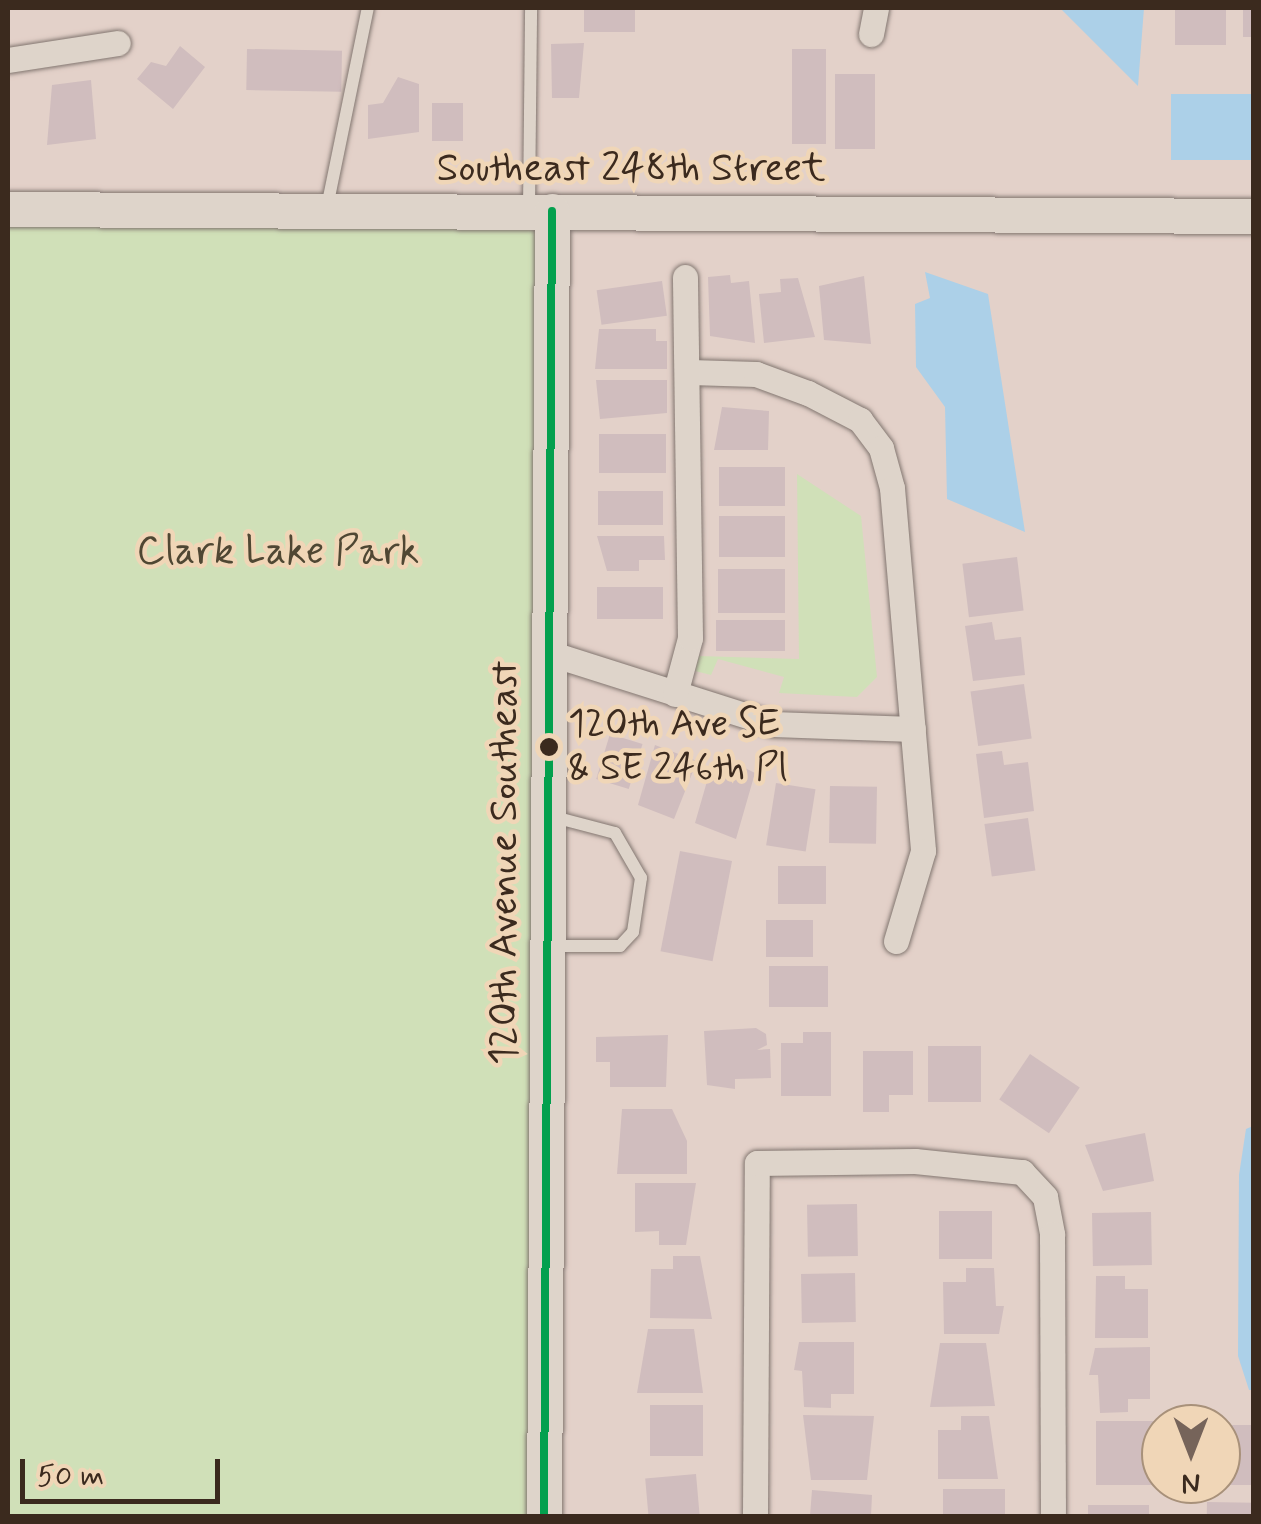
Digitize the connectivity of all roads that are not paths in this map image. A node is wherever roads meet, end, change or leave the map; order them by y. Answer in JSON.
{"nodes":[{"id":1,"x":368,"y":8,"type":"edge"},
{"id":2,"x":531,"y":8,"type":"edge"},
{"id":3,"x":876,"y":8,"type":"edge"},
{"id":4,"x":871,"y":34,"type":"dead end"},
{"id":5,"x":118,"y":43,"type":"dead end"},
{"id":6,"x":8,"y":60,"type":"edge"},
{"id":7,"x":8,"y":208,"type":"edge"},
{"id":8,"x":326,"y":210,"type":"junction"},
{"id":9,"x":540,"y":211,"type":"junction"},
{"id":10,"x":1254,"y":216,"type":"edge"},
{"id":11,"x":685,"y":277,"type":"dead end"},
{"id":12,"x":690,"y":372,"type":"junction"},
{"id":13,"x":549,"y":653,"type":"junction"},
{"id":14,"x":675,"y":694,"type":"junction"},
{"id":15,"x":912,"y":729,"type":"junction"},
{"id":16,"x":548,"y":816,"type":"junction"},
{"id":17,"x":896,"y":942,"type":"dead end"},
{"id":18,"x":547,"y":946,"type":"junction"},
{"id":19,"x":544,"y":1516,"type":"edge"},
{"id":20,"x":755,"y":1516,"type":"edge"},
{"id":21,"x":1053,"y":1516,"type":"edge"}],
"edges":[{"from":1,"to":8,"type":"lane"},
{"from":2,"to":9,"type":"lane"},
{"from":3,"to":4,"type":"street"},
{"from":5,"to":6,"type":"street"},
{"from":7,"to":8,"type":"street","name":"Southeast 248th Street"},
{"from":8,"to":9,"type":"street","name":"Southeast 248th Street"},
{"from":9,"to":10,"type":"street","name":"Southeast 248th Street"},
{"from":9,"to":13,"type":"street","name":"120th Avenue Southeast"},
{"from":11,"to":12,"type":"street"},
{"from":12,"to":14,"type":"street"},
{"from":12,"to":15,"type":"street"},
{"from":13,"to":14,"type":"street"},
{"from":13,"to":16,"type":"street","name":"120th Avenue Southeast"},
{"from":14,"to":15,"type":"street"},
{"from":15,"to":17,"type":"street"},
{"from":16,"to":18,"type":"street","name":"120th Avenue Southeast"},
{"from":16,"to":18,"type":"lane"},
{"from":18,"to":19,"type":"street","name":"120th Avenue Southeast"},
{"from":20,"to":21,"type":"street"}]}
